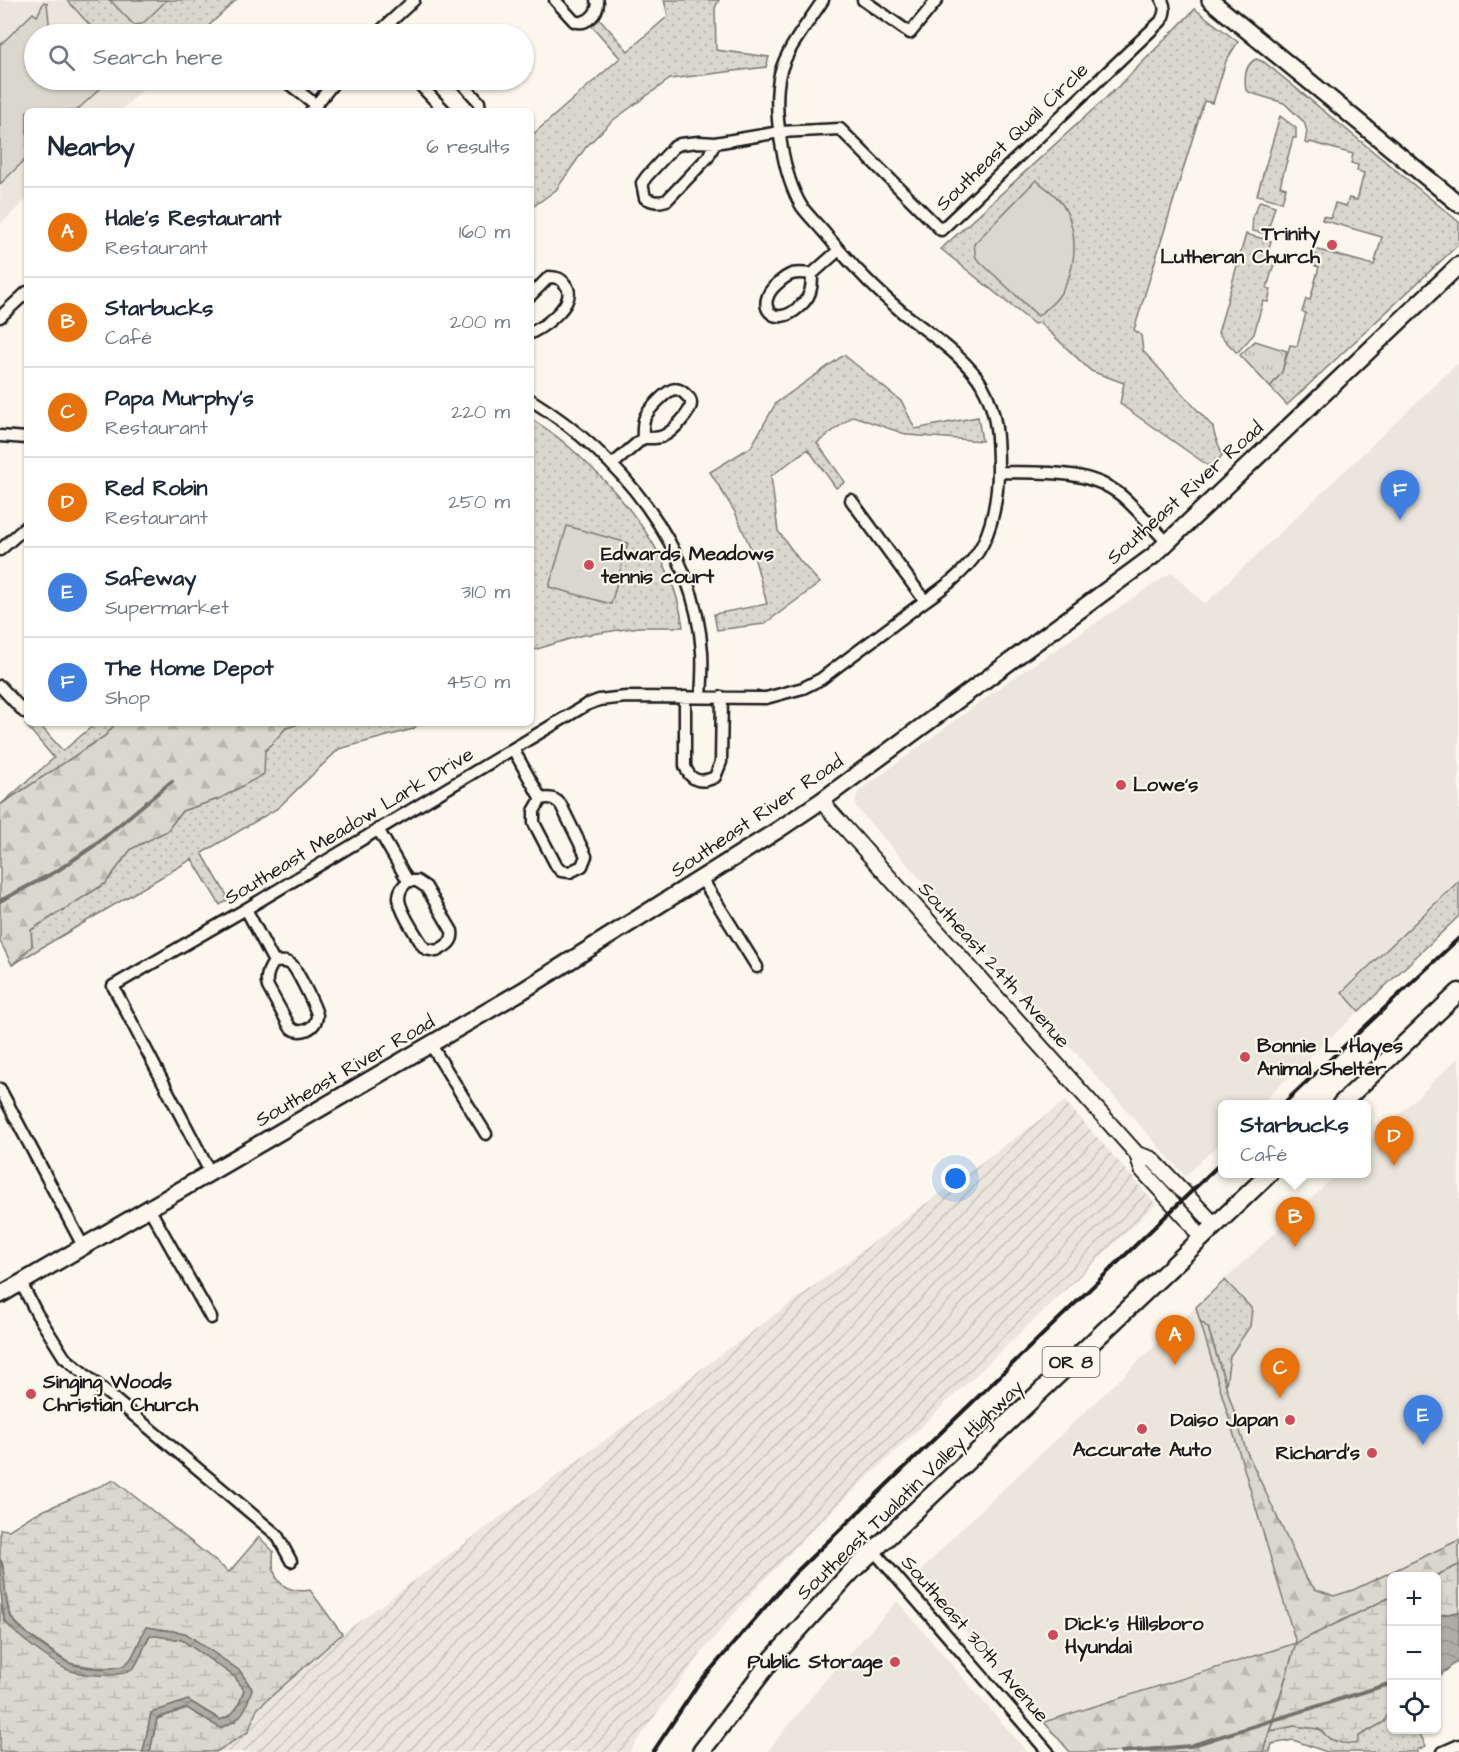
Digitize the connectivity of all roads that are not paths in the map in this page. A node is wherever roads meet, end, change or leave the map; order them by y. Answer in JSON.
{"nodes":[{"id":1,"x":414,"y":0,"type":"edge"},
{"id":2,"x":555,"y":0,"type":"edge"},
{"id":3,"x":596,"y":0,"type":"edge"},
{"id":4,"x":823,"y":0,"type":"edge"},
{"id":5,"x":863,"y":0,"type":"edge"},
{"id":6,"x":937,"y":0,"type":"edge"},
{"id":7,"x":1162,"y":0,"type":"edge"},
{"id":8,"x":1210,"y":0,"type":"edge"},
{"id":9,"x":388,"y":23,"type":"edge"},
{"id":10,"x":294,"y":90,"type":"edge"},
{"id":11,"x":328,"y":90,"type":"edge"},
{"id":12,"x":425,"y":90,"type":"edge"},
{"id":13,"x":468,"y":90,"type":"edge"},
{"id":14,"x":313,"y":108,"type":"edge"},
{"id":15,"x":442,"y":108,"type":"edge"},
{"id":16,"x":479,"y":108,"type":"edge"},
{"id":17,"x":780,"y":132,"type":"junction"},
{"id":18,"x":715,"y":143,"type":"junction"},
{"id":19,"x":1459,"y":204,"type":"edge"},
{"id":20,"x":838,"y":250,"type":"junction"},
{"id":21,"x":1459,"y":265,"type":"edge"},
{"id":22,"x":812,"y":274,"type":"junction"},
{"id":23,"x":534,"y":292,"type":"edge"},
{"id":24,"x":24,"y":295,"type":"edge"},
{"id":25,"x":0,"y":317,"type":"edge"},
{"id":26,"x":534,"y":332,"type":"edge"},
{"id":27,"x":534,"y":402,"type":"edge"},
{"id":28,"x":0,"y":436,"type":"edge"},
{"id":29,"x":24,"y":438,"type":"edge"},
{"id":30,"x":643,"y":438,"type":"junction"},
{"id":31,"x":612,"y":465,"type":"junction"},
{"id":32,"x":998,"y":472,"type":"junction"},
{"id":33,"x":851,"y":500,"type":"dead end"},
{"id":34,"x":24,"y":529,"type":"edge"},
{"id":35,"x":1167,"y":542,"type":"junction"},
{"id":36,"x":0,"y":550,"type":"edge"},
{"id":37,"x":925,"y":601,"type":"junction"},
{"id":38,"x":0,"y":686,"type":"edge"},
{"id":39,"x":701,"y":697,"type":"junction"},
{"id":40,"x":722,"y":697,"type":"junction"},
{"id":41,"x":685,"y":698,"type":"junction"},
{"id":42,"x":24,"y":712,"type":"dead end"},
{"id":43,"x":513,"y":749,"type":"junction"},
{"id":44,"x":541,"y":800,"type":"junction"},
{"id":45,"x":821,"y":801,"type":"junction"},
{"id":46,"x":378,"y":829,"type":"junction"},
{"id":47,"x":702,"y":879,"type":"junction"},
{"id":48,"x":408,"y":881,"type":"junction"},
{"id":49,"x":246,"y":909,"type":"junction"},
{"id":50,"x":274,"y":962,"type":"junction"},
{"id":51,"x":758,"y":967,"type":"dead end"},
{"id":52,"x":1459,"y":992,"type":"edge"},
{"id":53,"x":431,"y":1046,"type":"junction"},
{"id":54,"x":0,"y":1089,"type":"edge"},
{"id":55,"x":1345,"y":1100,"type":"edge"},
{"id":56,"x":486,"y":1134,"type":"dead end"},
{"id":57,"x":1137,"y":1154,"type":"junction"},
{"id":58,"x":210,"y":1172,"type":"junction"},
{"id":59,"x":1264,"y":1178,"type":"edge"},
{"id":60,"x":149,"y":1208,"type":"junction"},
{"id":61,"x":1215,"y":1225,"type":"junction"},
{"id":62,"x":1201,"y":1238,"type":"junction"},
{"id":63,"x":83,"y":1246,"type":"junction"},
{"id":64,"x":21,"y":1283,"type":"junction"},
{"id":65,"x":0,"y":1295,"type":"edge"},
{"id":66,"x":210,"y":1317,"type":"dead end"},
{"id":67,"x":873,"y":1550,"type":"junction"},
{"id":68,"x":291,"y":1560,"type":"dead end"},
{"id":69,"x":1459,"y":1745,"type":"edge"},
{"id":70,"x":701,"y":1752,"type":"edge"},
{"id":71,"x":1048,"y":1752,"type":"edge"},
{"id":72,"x":1443,"y":1752,"type":"edge"}],
"edges":[{"from":1,"to":9,"type":"street"},
{"from":2,"to":3,"type":"street"},
{"from":4,"to":17,"type":"street","name":"Southeast Meadow Lark Drive"},
{"from":5,"to":6,"type":"street"},
{"from":7,"to":17,"type":"street","name":"Southeast Quail Circle"},
{"from":8,"to":19,"type":"main road"},
{"from":10,"to":14,"type":"street"},
{"from":11,"to":14,"type":"street"},
{"from":12,"to":15,"type":"street"},
{"from":13,"to":16,"type":"street"},
{"from":17,"to":18,"type":"street"},
{"from":17,"to":20,"type":"street","name":"Southeast Meadow Lark Drive"},
{"from":18,"to":18,"type":"street"},
{"from":20,"to":22,"type":"street"},
{"from":20,"to":32,"type":"street","name":"Southeast Meadow Lark Drive"},
{"from":21,"to":35,"type":"main road","name":"Southeast River Road"},
{"from":22,"to":22,"type":"street"},
{"from":23,"to":26,"type":"street"},
{"from":24,"to":25,"type":"street"},
{"from":27,"to":31,"type":"street"},
{"from":28,"to":29,"type":"street"},
{"from":30,"to":30,"type":"street"},
{"from":30,"to":31,"type":"street"},
{"from":31,"to":39,"type":"street"},
{"from":32,"to":35,"type":"street"},
{"from":32,"to":37,"type":"street","name":"Southeast Meadow Lark Drive"},
{"from":33,"to":37,"type":"street"},
{"from":34,"to":36,"type":"street"},
{"from":35,"to":45,"type":"main road","name":"Southeast River Road"},
{"from":37,"to":40,"type":"street","name":"Southeast Meadow Lark Drive"},
{"from":38,"to":42,"type":"street"},
{"from":39,"to":40,"type":"street","name":"Southeast Meadow Lark Drive"},
{"from":39,"to":41,"type":"street","name":"Southeast Meadow Lark Drive"},
{"from":40,"to":41,"type":"street"},
{"from":41,"to":43,"type":"street","name":"Southeast Meadow Lark Drive"},
{"from":43,"to":44,"type":"street"},
{"from":43,"to":46,"type":"street","name":"Southeast Meadow Lark Drive"},
{"from":44,"to":44,"type":"street"},
{"from":45,"to":47,"type":"main road","name":"Southeast River Road"},
{"from":45,"to":57,"type":"street","name":"Southeast 24th Avenue"},
{"from":46,"to":48,"type":"street"},
{"from":46,"to":49,"type":"street","name":"Southeast Meadow Lark Drive"},
{"from":47,"to":51,"type":"street"},
{"from":47,"to":53,"type":"main road","name":"Southeast River Road"},
{"from":48,"to":48,"type":"street"},
{"from":49,"to":50,"type":"street"},
{"from":49,"to":58,"type":"street","name":"Southeast Meadow Lark Drive"},
{"from":50,"to":50,"type":"street"},
{"from":52,"to":55,"type":"main road"},
{"from":53,"to":56,"type":"street"},
{"from":53,"to":58,"type":"main road","name":"Southeast River Road"},
{"from":54,"to":63,"type":"street"},
{"from":57,"to":61,"type":"street","name":"Southeast 24th Avenue"},
{"from":57,"to":62,"type":"street","name":"Southeast 24th Avenue"},
{"from":58,"to":60,"type":"main road","name":"Southeast River Road"},
{"from":59,"to":61,"type":"main road","name":"Southeast Tualatin Valley Highway","number":"OR 8"},
{"from":60,"to":63,"type":"main road","name":"Southeast River Road"},
{"from":60,"to":66,"type":"street"},
{"from":61,"to":62,"type":"main road","name":"Southeast Tualatin Valley Highway","number":"OR 8"},
{"from":62,"to":67,"type":"main road","name":"Southeast Tualatin Valley Highway","number":"OR 8"},
{"from":63,"to":64,"type":"main road","name":"Southeast River Road"},
{"from":64,"to":65,"type":"main road","name":"Southeast River Road"},
{"from":64,"to":68,"type":"street"},
{"from":67,"to":70,"type":"main road","name":"Southeast Tualatin Valley Highway","number":"OR 8"},
{"from":67,"to":71,"type":"street","name":"Southeast 30th Avenue"},
{"from":69,"to":72,"type":"street"}]}
